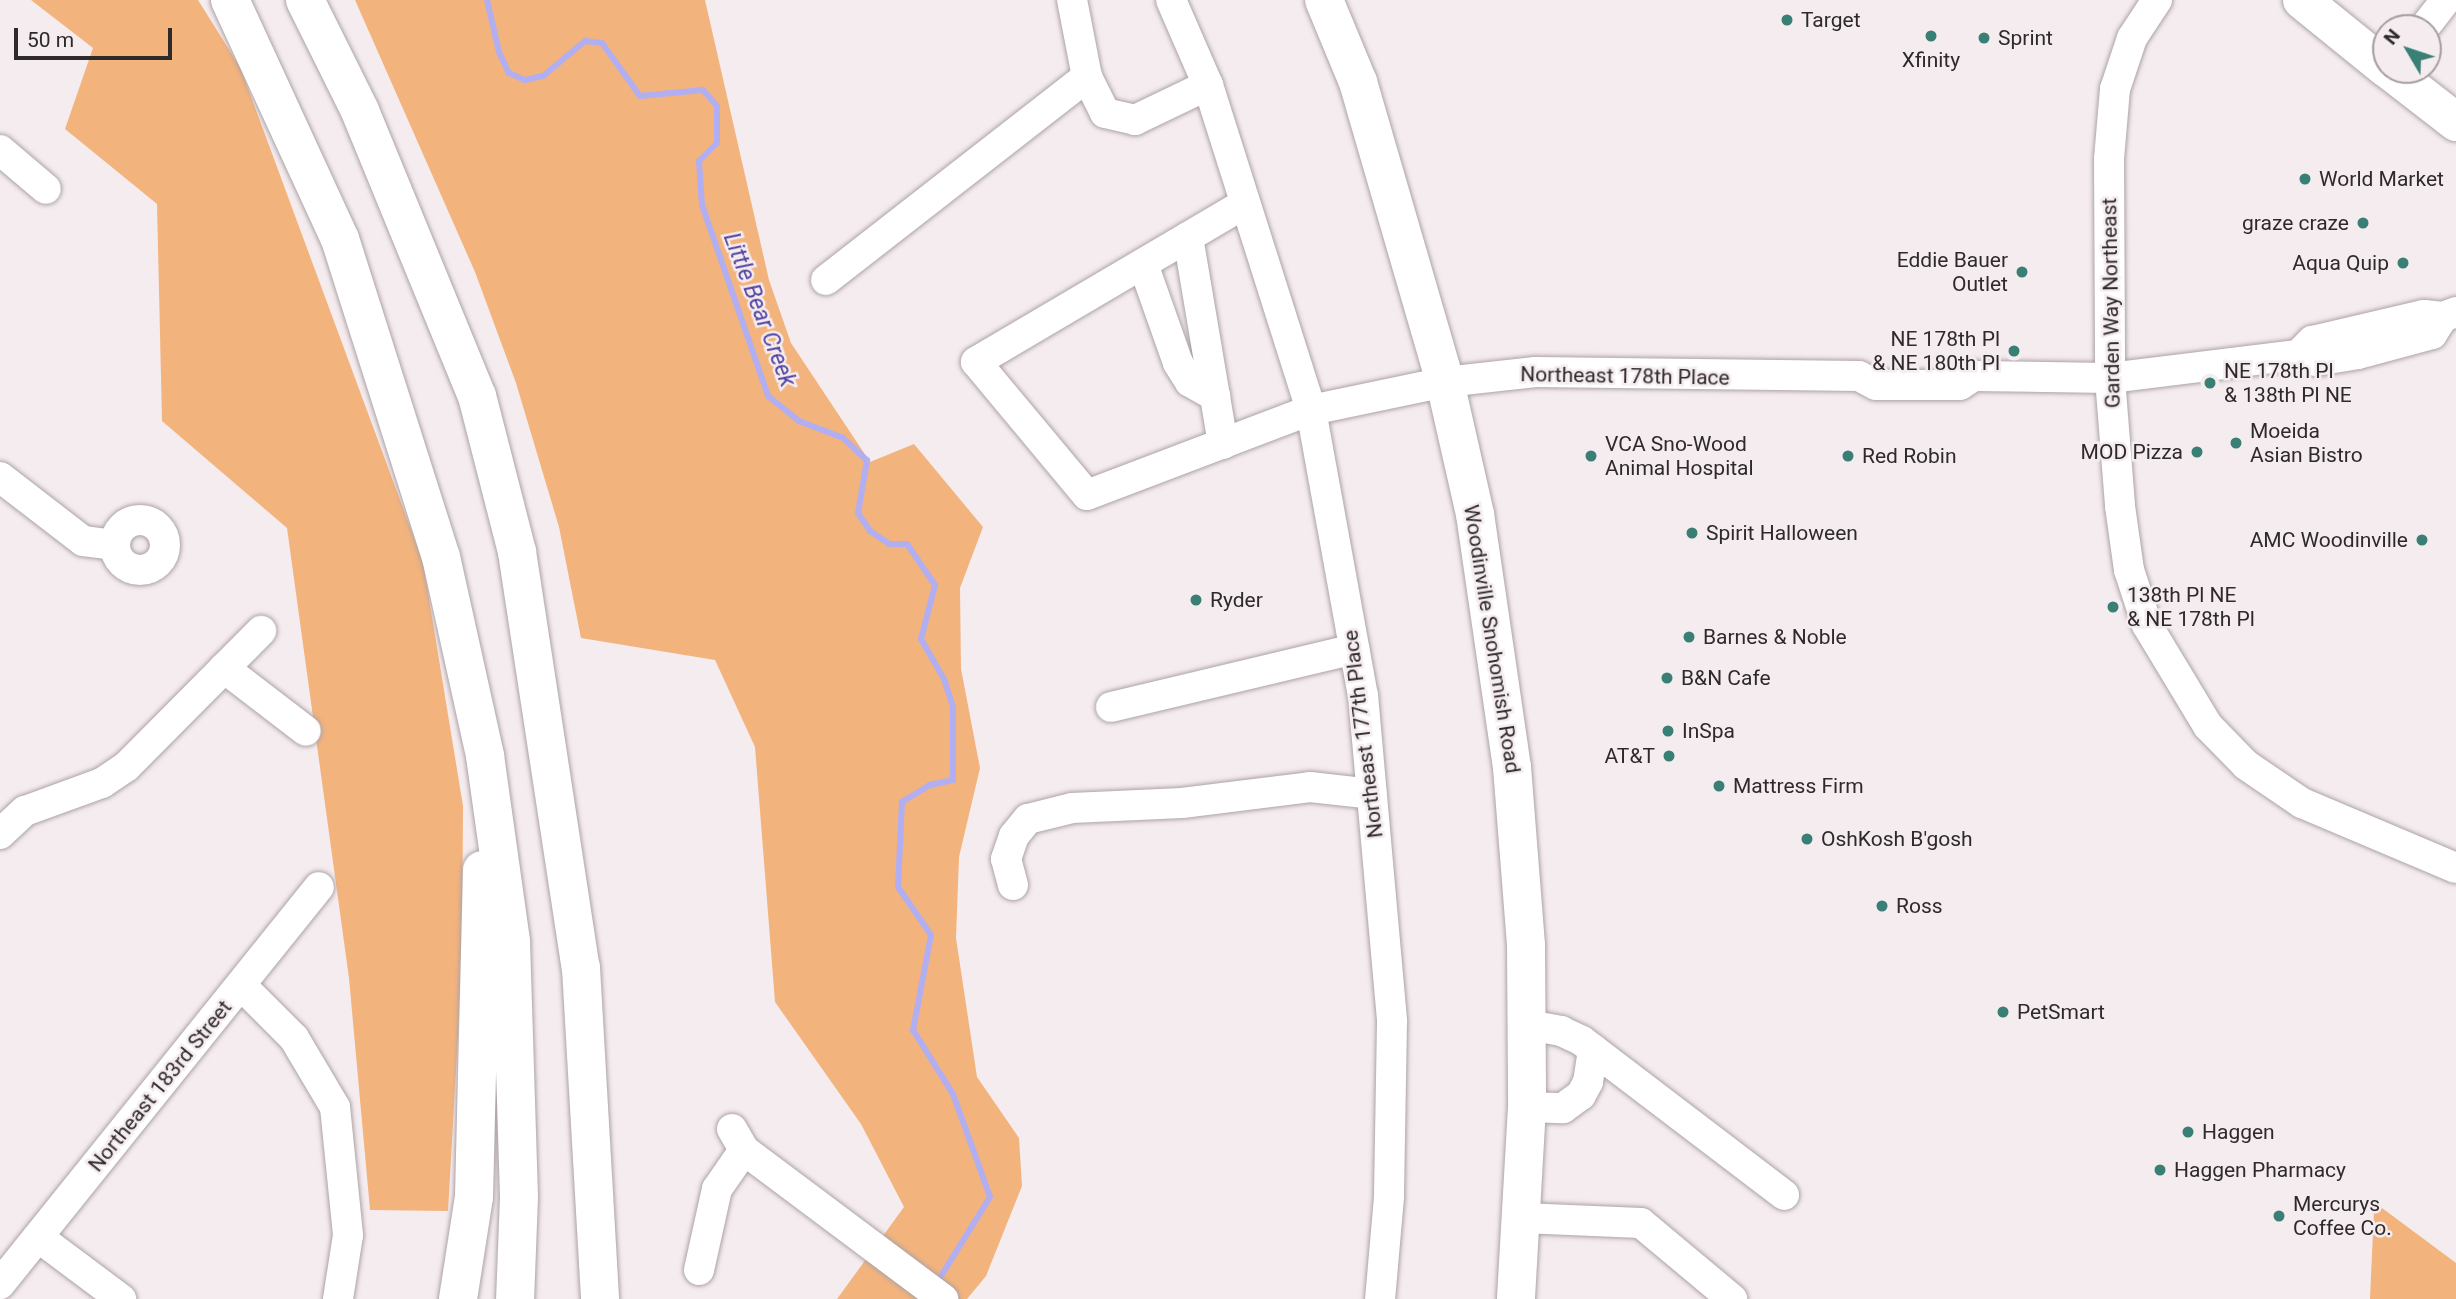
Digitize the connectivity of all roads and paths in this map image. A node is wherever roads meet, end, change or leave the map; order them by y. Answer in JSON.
{"nodes":[{"id":1,"x":230,"y":0,"type":"edge"},
{"id":2,"x":305,"y":0,"type":"edge"},
{"id":3,"x":1072,"y":0,"type":"edge"},
{"id":4,"x":1171,"y":0,"type":"edge"},
{"id":5,"x":1324,"y":0,"type":"edge"},
{"id":6,"x":2157,"y":0,"type":"edge"},
{"id":7,"x":2302,"y":0,"type":"edge"},
{"id":8,"x":2446,"y":0,"type":"edge"},
{"id":9,"x":2435,"y":14,"type":"edge"},
{"id":10,"x":2372,"y":56,"type":"edge"},
{"id":11,"x":1087,"y":77,"type":"junction"},
{"id":12,"x":2407,"y":84,"type":"edge"},
{"id":13,"x":1208,"y":85,"type":"junction"},
{"id":14,"x":2456,"y":122,"type":"edge"},
{"id":15,"x":0,"y":150,"type":"edge"},
{"id":16,"x":46,"y":189,"type":"dead end"},
{"id":17,"x":1244,"y":204,"type":"junction"},
{"id":18,"x":1188,"y":237,"type":"junction"},
{"id":19,"x":1143,"y":264,"type":"junction"},
{"id":20,"x":826,"y":280,"type":"dead end"},
{"id":21,"x":2450,"y":315,"type":"edge"},
{"id":22,"x":2110,"y":378,"type":"junction"},
{"id":23,"x":1445,"y":382,"type":"junction"},
{"id":24,"x":1215,"y":396,"type":"junction"},
{"id":25,"x":1311,"y":410,"type":"junction"},
{"id":26,"x":1223,"y":444,"type":"junction"},
{"id":27,"x":0,"y":477,"type":"edge"},
{"id":28,"x":114,"y":545,"type":"dead end"},
{"id":29,"x":261,"y":631,"type":"dead end"},
{"id":30,"x":1354,"y":649,"type":"junction"},
{"id":31,"x":224,"y":668,"type":"junction"},
{"id":32,"x":1111,"y":706,"type":"dead end"},
{"id":33,"x":306,"y":731,"type":"dead end"},
{"id":34,"x":485,"y":756,"type":"junction"},
{"id":35,"x":1372,"y":794,"type":"junction"},
{"id":36,"x":0,"y":834,"type":"edge"},
{"id":37,"x":2456,"y":868,"type":"edge"},
{"id":38,"x":1013,"y":885,"type":"dead end"},
{"id":39,"x":319,"y":887,"type":"dead end"},
{"id":40,"x":242,"y":985,"type":"junction"},
{"id":41,"x":1528,"y":1024,"type":"junction"},
{"id":42,"x":1593,"y":1049,"type":"junction"},
{"id":43,"x":1527,"y":1108,"type":"junction"},
{"id":44,"x":590,"y":1160,"type":"junction"},
{"id":45,"x":1784,"y":1195,"type":"dead end"},
{"id":46,"x":1522,"y":1218,"type":"junction"},
{"id":47,"x":38,"y":1237,"type":"junction"},
{"id":48,"x":699,"y":1270,"type":"dead end"},
{"id":49,"x":0,"y":1284,"type":"edge"},
{"id":50,"x":121,"y":1299,"type":"edge"},
{"id":51,"x":338,"y":1299,"type":"edge"},
{"id":52,"x":458,"y":1299,"type":"edge"},
{"id":53,"x":515,"y":1299,"type":"edge"},
{"id":54,"x":585,"y":1299,"type":"edge"},
{"id":55,"x":600,"y":1299,"type":"edge"},
{"id":56,"x":943,"y":1299,"type":"edge"},
{"id":57,"x":1380,"y":1299,"type":"edge"},
{"id":58,"x":1516,"y":1299,"type":"edge"},
{"id":59,"x":1732,"y":1299,"type":"edge"}],
"edges":[{"from":1,"to":34,"type":"main road"},
{"from":2,"to":44,"type":"main road"},
{"from":3,"to":11,"type":"street"},
{"from":4,"to":13,"type":"street","name":"Northeast 177th Place"},
{"from":5,"to":23,"type":"main road","name":"Woodinville Snohomish Road"},
{"from":6,"to":22,"type":"street","name":"Garden Way Northeast"},
{"from":7,"to":10,"type":"main road"},
{"from":8,"to":9,"type":"street"},
{"from":11,"to":13,"type":"street"},
{"from":11,"to":20,"type":"street"},
{"from":12,"to":14,"type":"main road"},
{"from":13,"to":17,"type":"street","name":"Northeast 177th Place"},
{"from":15,"to":16,"type":"street"},
{"from":17,"to":18,"type":"street"},
{"from":17,"to":25,"type":"street","name":"Northeast 177th Place"},
{"from":18,"to":19,"type":"street"},
{"from":18,"to":24,"type":"street"},
{"from":19,"to":24,"type":"street"},
{"from":19,"to":26,"type":"street","name":"Northeast 178th Place"},
{"from":21,"to":22,"type":"street","name":"Northeast 178th Place"},
{"from":22,"to":23,"type":"street","name":"Northeast 178th Place"},
{"from":22,"to":37,"type":"street","name":"Garden Way Northeast"},
{"from":23,"to":25,"type":"street","name":"Northeast 178th Place"},
{"from":23,"to":41,"type":"main road","name":"Woodinville Snohomish Road"},
{"from":24,"to":26,"type":"street"},
{"from":25,"to":26,"type":"street","name":"Northeast 178th Place"},
{"from":25,"to":30,"type":"street","name":"Northeast 177th Place"},
{"from":27,"to":28,"type":"street"},
{"from":29,"to":31,"type":"street"},
{"from":30,"to":32,"type":"street"},
{"from":30,"to":35,"type":"street","name":"Northeast 177th Place"},
{"from":31,"to":33,"type":"street"},
{"from":31,"to":36,"type":"street"},
{"from":34,"to":52,"type":"main road"},
{"from":34,"to":53,"type":"main road"},
{"from":35,"to":38,"type":"street"},
{"from":35,"to":57,"type":"street","name":"Northeast 177th Place"},
{"from":39,"to":40,"type":"street","name":"Northeast 183rd Street"},
{"from":40,"to":47,"type":"street","name":"Northeast 183rd Street"},
{"from":40,"to":51,"type":"street"},
{"from":41,"to":42,"type":"street"},
{"from":41,"to":43,"type":"main road","name":"Woodinville Snohomish Road"},
{"from":42,"to":43,"type":"street"},
{"from":42,"to":45,"type":"street"},
{"from":43,"to":46,"type":"main road","name":"Woodinville Snohomish Road"},
{"from":44,"to":54,"type":"main road"},
{"from":44,"to":55,"type":"main road"},
{"from":46,"to":58,"type":"main road","name":"Woodinville Snohomish Road"},
{"from":46,"to":59,"type":"street"},
{"from":47,"to":49,"type":"street","name":"Northeast 183rd Street"},
{"from":47,"to":50,"type":"street"},
{"from":48,"to":56,"type":"street"}]}
